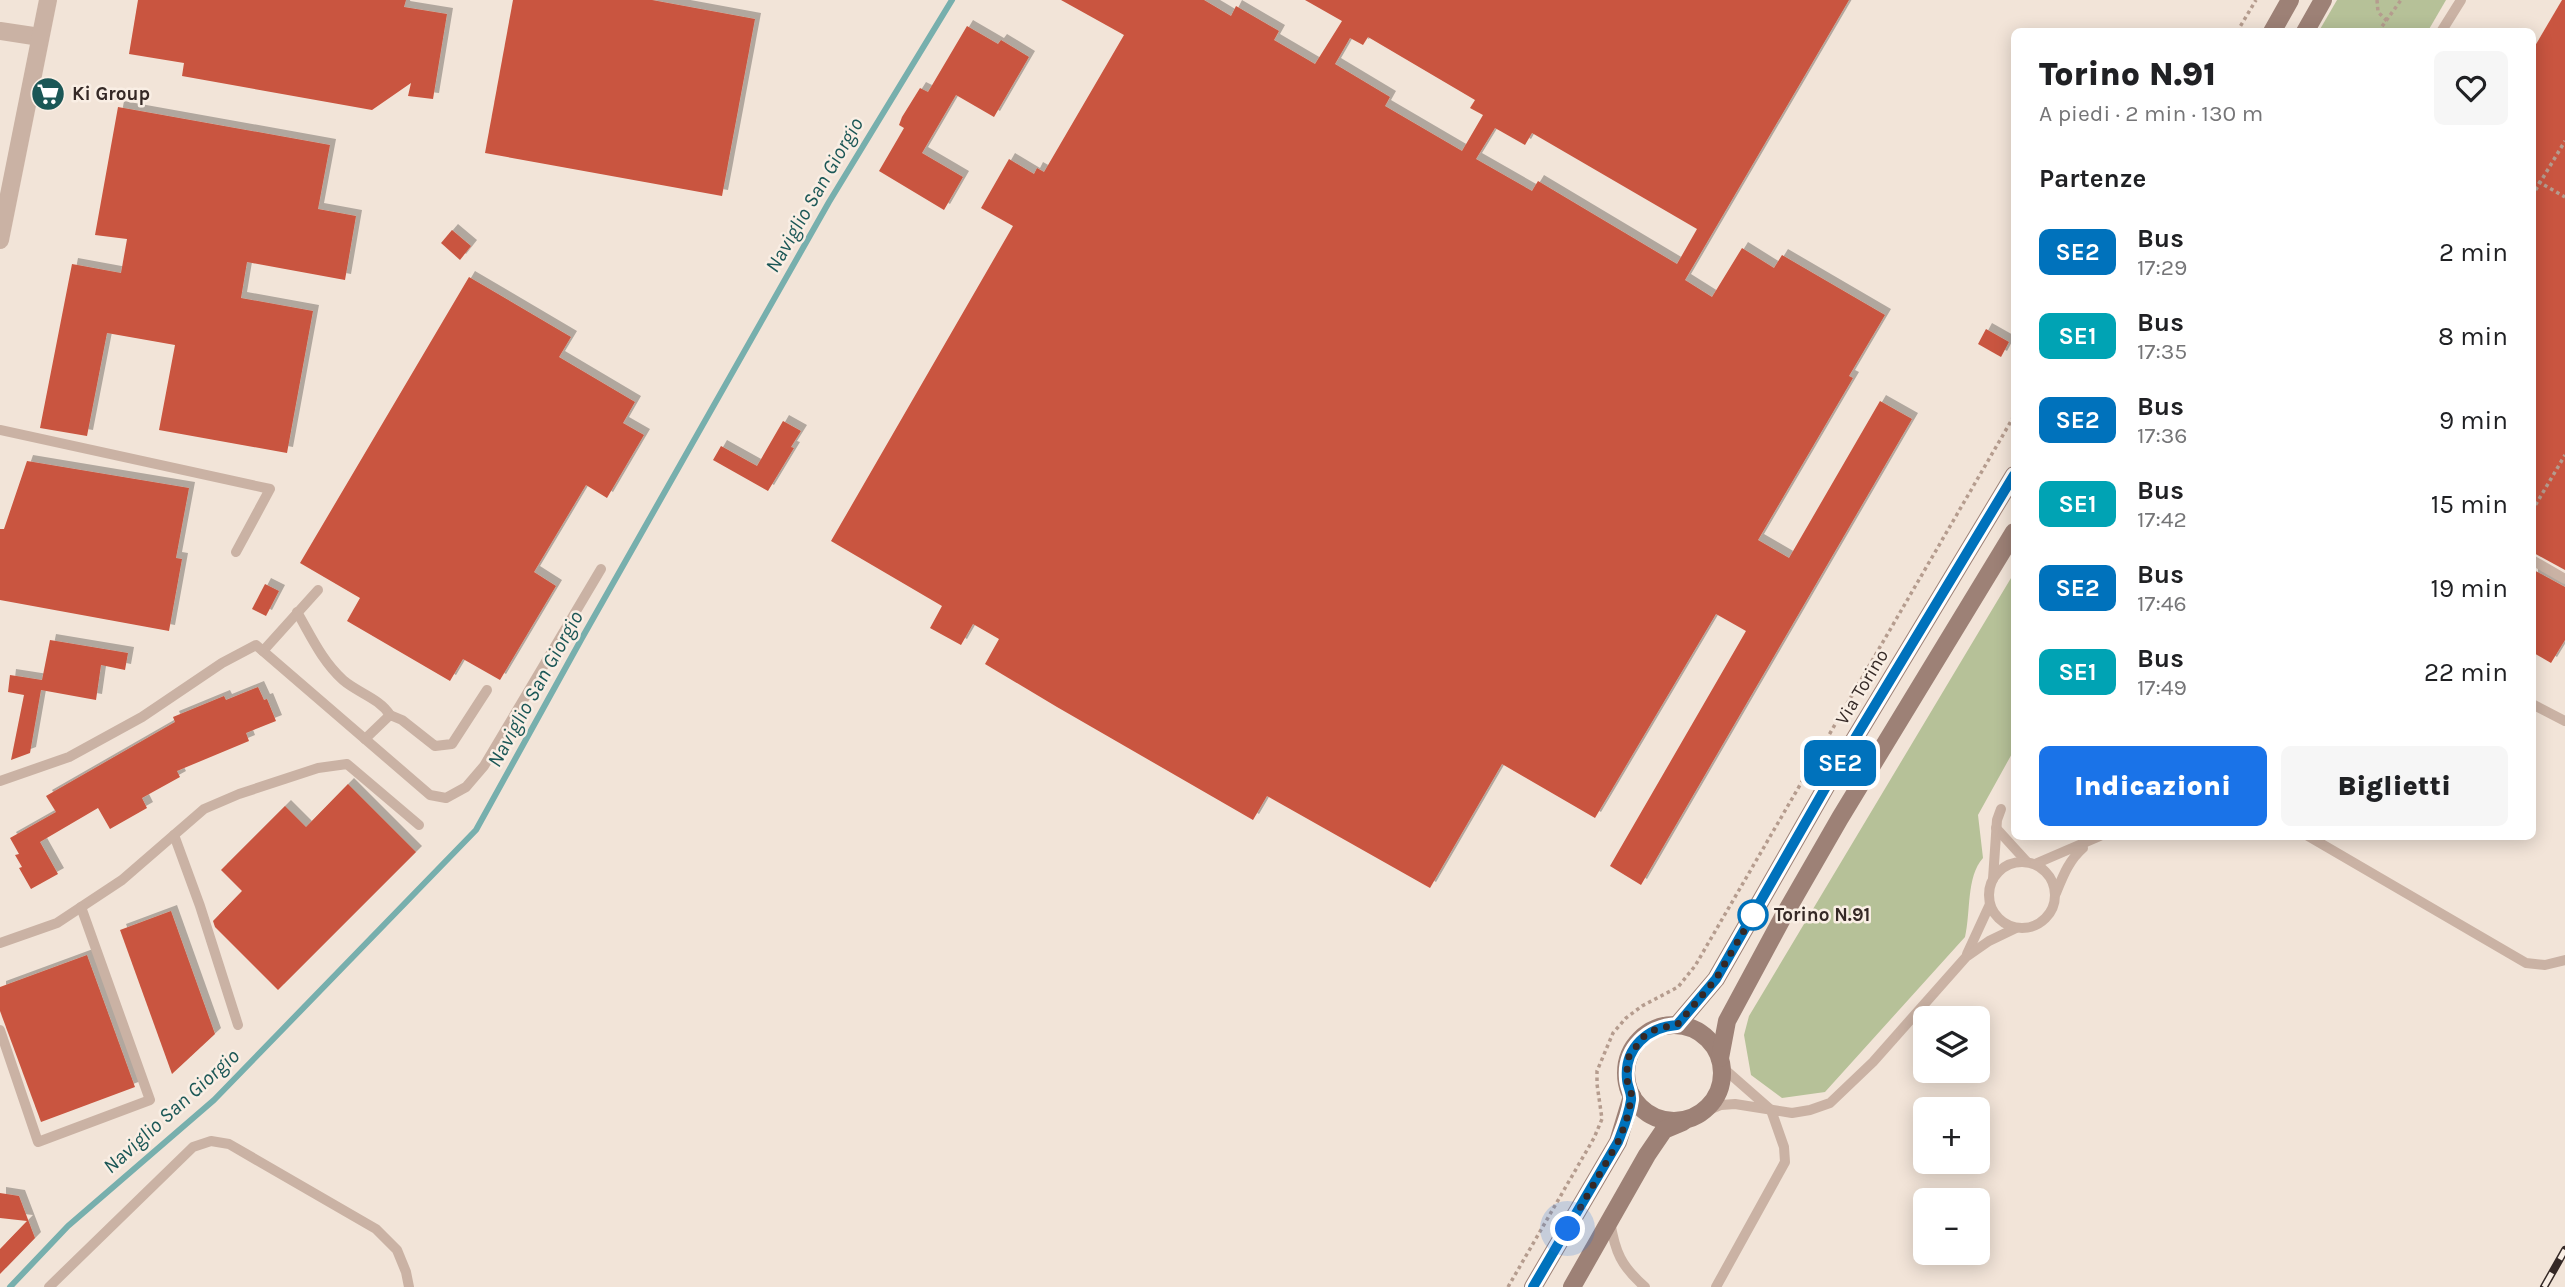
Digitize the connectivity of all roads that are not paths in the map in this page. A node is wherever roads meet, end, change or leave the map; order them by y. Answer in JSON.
{"nodes":[{"id":1,"x":48,"y":0,"type":"edge"},
{"id":2,"x":2290,"y":0,"type":"edge"},
{"id":3,"x":2323,"y":0,"type":"edge"},
{"id":4,"x":2460,"y":0,"type":"edge"},
{"id":5,"x":2274,"y":28,"type":"edge"},
{"id":6,"x":2307,"y":28,"type":"edge"},
{"id":7,"x":2443,"y":28,"type":"edge"},
{"id":8,"x":0,"y":31,"type":"edge"},
{"id":9,"x":40,"y":37,"type":"junction"},
{"id":10,"x":0,"y":240,"type":"edge"},
{"id":11,"x":0,"y":430,"type":"edge"},
{"id":12,"x":2011,"y":480,"type":"edge"},
{"id":13,"x":2011,"y":537,"type":"edge"},
{"id":14,"x":2011,"y":551,"type":"edge"},
{"id":15,"x":236,"y":552,"type":"dead end"},
{"id":16,"x":2536,"y":562,"type":"edge"},
{"id":17,"x":1995,"y":565,"type":"junction"},
{"id":18,"x":601,"y":569,"type":"dead end"},
{"id":19,"x":2565,"y":579,"type":"edge"},
{"id":20,"x":318,"y":590,"type":"dead end"},
{"id":21,"x":297,"y":612,"type":"junction"},
{"id":22,"x":263,"y":651,"type":"junction"},
{"id":23,"x":488,"y":690,"type":"dead end"},
{"id":24,"x":2536,"y":706,"type":"edge"},
{"id":25,"x":390,"y":716,"type":"junction"},
{"id":26,"x":2565,"y":721,"type":"edge"},
{"id":27,"x":365,"y":739,"type":"junction"},
{"id":28,"x":0,"y":780,"type":"edge"},
{"id":29,"x":2001,"y":809,"type":"dead end"},
{"id":30,"x":419,"y":825,"type":"dead end"},
{"id":31,"x":1996,"y":828,"type":"junction"},
{"id":32,"x":174,"y":835,"type":"junction"},
{"id":33,"x":2092,"y":840,"type":"edge"},
{"id":34,"x":2094,"y":840,"type":"edge"},
{"id":35,"x":2315,"y":840,"type":"edge"},
{"id":36,"x":2031,"y":863,"type":"junction"},
{"id":37,"x":1993,"y":880,"type":"junction"},
{"id":38,"x":2056,"y":894,"type":"junction"},
{"id":39,"x":1990,"y":904,"type":"junction"},
{"id":40,"x":81,"y":907,"type":"junction"},
{"id":41,"x":2016,"y":928,"type":"junction"},
{"id":42,"x":0,"y":943,"type":"edge"},
{"id":43,"x":1966,"y":957,"type":"junction"},
{"id":44,"x":2565,"y":960,"type":"edge"},
{"id":45,"x":238,"y":1025,"type":"dead end"},
{"id":46,"x":1677,"y":1025,"type":"junction"},
{"id":47,"x":0,"y":1030,"type":"edge"},
{"id":48,"x":1721,"y":1063,"type":"junction"},
{"id":49,"x":1632,"y":1096,"type":"junction"},
{"id":50,"x":1770,"y":1110,"type":"junction"},
{"id":51,"x":1693,"y":1117,"type":"junction"},
{"id":52,"x":1610,"y":1220,"type":"junction"},
{"id":53,"x":49,"y":1287,"type":"edge"},
{"id":54,"x":409,"y":1287,"type":"edge"},
{"id":55,"x":1533,"y":1287,"type":"edge"},
{"id":56,"x":1572,"y":1287,"type":"edge"},
{"id":57,"x":1645,"y":1287,"type":"edge"},
{"id":58,"x":1716,"y":1287,"type":"edge"}],
"edges":[{"from":1,"to":9,"type":"street"},
{"from":2,"to":5,"type":"main road"},
{"from":3,"to":6,"type":"main road"},
{"from":4,"to":7,"type":"lane"},
{"from":8,"to":9,"type":"street"},
{"from":9,"to":10,"type":"street"},
{"from":11,"to":15,"type":"lane"},
{"from":12,"to":46,"type":"main road","name":"Via Torino"},
{"from":13,"to":17,"type":"main road"},
{"from":14,"to":17,"type":"lane"},
{"from":16,"to":19,"type":"lane"},
{"from":17,"to":48,"type":"main road"},
{"from":18,"to":27,"type":"lane"},
{"from":20,"to":21,"type":"lane"},
{"from":21,"to":22,"type":"lane"},
{"from":21,"to":25,"type":"lane"},
{"from":22,"to":27,"type":"lane"},
{"from":22,"to":28,"type":"lane"},
{"from":23,"to":25,"type":"lane"},
{"from":24,"to":26,"type":"lane"},
{"from":25,"to":27,"type":"lane"},
{"from":29,"to":31,"type":"lane"},
{"from":30,"to":32,"type":"lane"},
{"from":31,"to":36,"type":"lane"},
{"from":31,"to":37,"type":"lane"},
{"from":32,"to":40,"type":"lane"},
{"from":32,"to":45,"type":"lane"},
{"from":33,"to":36,"type":"lane"},
{"from":34,"to":38,"type":"lane"},
{"from":35,"to":44,"type":"lane"},
{"from":36,"to":37,"type":"lane"},
{"from":36,"to":38,"type":"lane"},
{"from":37,"to":39,"type":"lane"},
{"from":38,"to":41,"type":"lane"},
{"from":39,"to":41,"type":"lane"},
{"from":39,"to":43,"type":"lane"},
{"from":40,"to":42,"type":"lane"},
{"from":40,"to":47,"type":"lane"},
{"from":41,"to":43,"type":"lane"},
{"from":43,"to":50,"type":"lane"},
{"from":46,"to":48,"type":"main road"},
{"from":46,"to":49,"type":"main road"},
{"from":48,"to":50,"type":"lane"},
{"from":48,"to":51,"type":"main road"},
{"from":49,"to":51,"type":"main road"},
{"from":49,"to":55,"type":"main road"},
{"from":50,"to":51,"type":"lane"},
{"from":50,"to":58,"type":"lane"},
{"from":51,"to":52,"type":"main road"},
{"from":52,"to":56,"type":"main road"},
{"from":52,"to":57,"type":"lane"},
{"from":53,"to":54,"type":"lane"}]}
